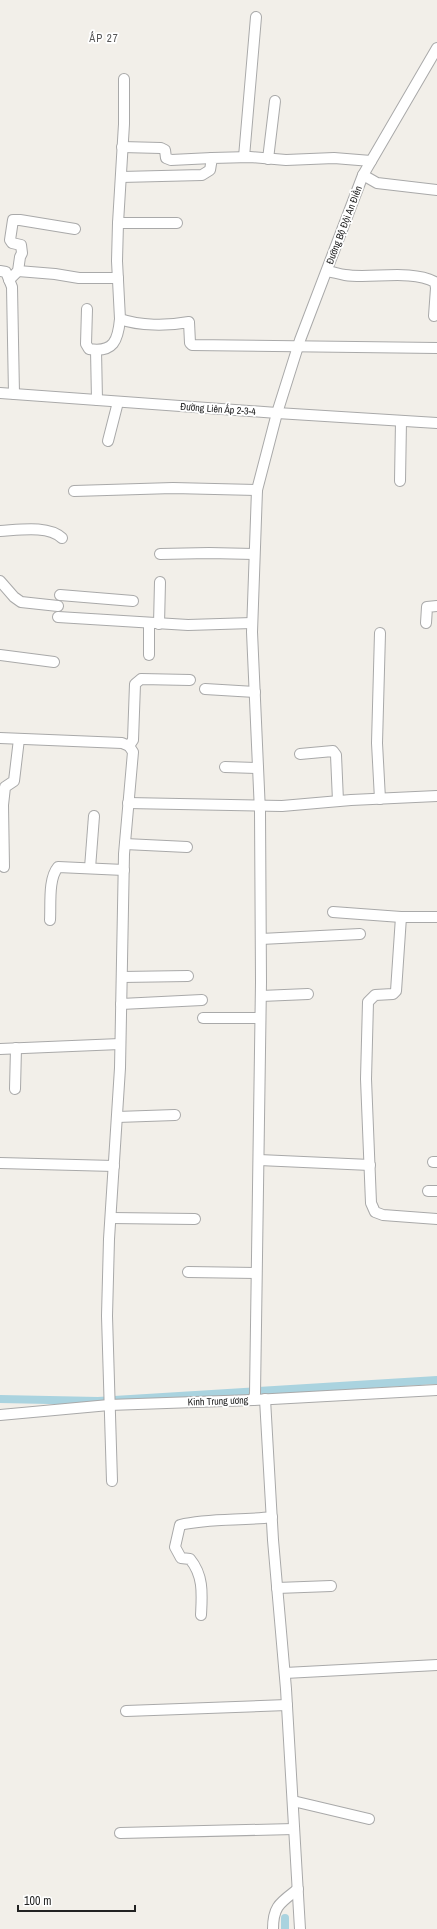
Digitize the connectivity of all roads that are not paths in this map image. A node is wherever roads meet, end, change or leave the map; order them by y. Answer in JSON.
{"nodes":[{"id":1,"x":256,"y":17,"type":"dead end"},
{"id":2,"x":437,"y":48,"type":"edge"},
{"id":3,"x":124,"y":79,"type":"dead end"},
{"id":4,"x":275,"y":101,"type":"dead end"},
{"id":5,"x":122,"y":147,"type":"junction"},
{"id":6,"x":244,"y":157,"type":"junction"},
{"id":7,"x":212,"y":158,"type":"junction"},
{"id":8,"x":268,"y":159,"type":"junction"},
{"id":9,"x":371,"y":161,"type":"junction"},
{"id":10,"x":363,"y":175,"type":"junction"},
{"id":11,"x":121,"y":177,"type":"junction"},
{"id":12,"x":437,"y":190,"type":"edge"},
{"id":13,"x":118,"y":223,"type":"junction"},
{"id":14,"x":177,"y":223,"type":"dead end"},
{"id":15,"x":75,"y":229,"type":"dead end"},
{"id":16,"x":0,"y":271,"type":"edge"},
{"id":17,"x":18,"y":271,"type":"junction"},
{"id":18,"x":327,"y":271,"type":"junction"},
{"id":19,"x":118,"y":278,"type":"junction"},
{"id":20,"x":9,"y":280,"type":"junction"},
{"id":21,"x":87,"y":309,"type":"dead end"},
{"id":22,"x":434,"y":316,"type":"dead end"},
{"id":23,"x":120,"y":319,"type":"junction"},
{"id":24,"x":298,"y":346,"type":"junction"},
{"id":25,"x":437,"y":348,"type":"edge"},
{"id":26,"x":96,"y":350,"type":"junction"},
{"id":27,"x":0,"y":393,"type":"edge"},
{"id":28,"x":14,"y":394,"type":"junction"},
{"id":29,"x":97,"y":400,"type":"junction"},
{"id":30,"x":118,"y":402,"type":"junction"},
{"id":31,"x":276,"y":413,"type":"junction"},
{"id":32,"x":401,"y":421,"type":"junction"},
{"id":33,"x":437,"y":422,"type":"edge"},
{"id":34,"x":108,"y":441,"type":"dead end"},
{"id":35,"x":400,"y":481,"type":"dead end"},
{"id":36,"x":257,"y":490,"type":"junction"},
{"id":37,"x":74,"y":491,"type":"dead end"},
{"id":38,"x":0,"y":531,"type":"edge"},
{"id":39,"x":62,"y":538,"type":"dead end"},
{"id":40,"x":160,"y":554,"type":"dead end"},
{"id":41,"x":254,"y":554,"type":"junction"},
{"id":42,"x":0,"y":581,"type":"edge"},
{"id":43,"x":160,"y":582,"type":"dead end"},
{"id":44,"x":60,"y":595,"type":"dead end"},
{"id":45,"x":133,"y":601,"type":"dead end"},
{"id":46,"x":58,"y":606,"type":"dead end"},
{"id":47,"x":437,"y":606,"type":"edge"},
{"id":48,"x":58,"y":617,"type":"dead end"},
{"id":49,"x":252,"y":623,"type":"junction"},
{"id":50,"x":426,"y":623,"type":"dead end"},
{"id":51,"x":154,"y":624,"type":"junction"},
{"id":52,"x":380,"y":633,"type":"dead end"},
{"id":53,"x":0,"y":655,"type":"edge"},
{"id":54,"x":149,"y":655,"type":"dead end"},
{"id":55,"x":54,"y":662,"type":"dead end"},
{"id":56,"x":190,"y":680,"type":"dead end"},
{"id":57,"x":205,"y":689,"type":"dead end"},
{"id":58,"x":255,"y":692,"type":"junction"},
{"id":59,"x":0,"y":738,"type":"edge"},
{"id":60,"x":19,"y":739,"type":"junction"},
{"id":61,"x":129,"y":746,"type":"junction"},
{"id":62,"x":300,"y":754,"type":"dead end"},
{"id":63,"x":225,"y":767,"type":"dead end"},
{"id":64,"x":258,"y":768,"type":"junction"},
{"id":65,"x":437,"y":796,"type":"edge"},
{"id":66,"x":380,"y":798,"type":"junction"},
{"id":67,"x":338,"y":801,"type":"junction"},
{"id":68,"x":128,"y":803,"type":"junction"},
{"id":69,"x":260,"y":805,"type":"junction"},
{"id":70,"x":94,"y":816,"type":"dead end"},
{"id":71,"x":125,"y":844,"type":"junction"},
{"id":72,"x":187,"y":847,"type":"dead end"},
{"id":73,"x":4,"y":867,"type":"dead end"},
{"id":74,"x":90,"y":868,"type":"junction"},
{"id":75,"x":124,"y":870,"type":"junction"},
{"id":76,"x":334,"y":912,"type":"dead end"},
{"id":77,"x":402,"y":917,"type":"junction"},
{"id":78,"x":437,"y":917,"type":"edge"},
{"id":79,"x":50,"y":920,"type":"dead end"},
{"id":80,"x":360,"y":934,"type":"dead end"},
{"id":81,"x":261,"y":939,"type":"junction"},
{"id":82,"x":188,"y":976,"type":"dead end"},
{"id":83,"x":122,"y":977,"type":"junction"},
{"id":84,"x":308,"y":994,"type":"dead end"},
{"id":85,"x":261,"y":996,"type":"junction"},
{"id":86,"x":202,"y":1000,"type":"dead end"},
{"id":87,"x":121,"y":1004,"type":"junction"},
{"id":88,"x":203,"y":1018,"type":"dead end"},
{"id":89,"x":260,"y":1018,"type":"junction"},
{"id":90,"x":120,"y":1044,"type":"junction"},
{"id":91,"x":0,"y":1048,"type":"edge"},
{"id":92,"x":16,"y":1048,"type":"junction"},
{"id":93,"x":15,"y":1089,"type":"dead end"},
{"id":94,"x":175,"y":1114,"type":"dead end"},
{"id":95,"x":117,"y":1118,"type":"junction"},
{"id":96,"x":259,"y":1160,"type":"junction"},
{"id":97,"x":0,"y":1163,"type":"edge"},
{"id":98,"x":370,"y":1165,"type":"junction"},
{"id":99,"x":114,"y":1166,"type":"junction"},
{"id":100,"x":110,"y":1218,"type":"junction"},
{"id":101,"x":195,"y":1219,"type":"dead end"},
{"id":102,"x":437,"y":1219,"type":"edge"},
{"id":103,"x":188,"y":1272,"type":"dead end"},
{"id":104,"x":256,"y":1273,"type":"junction"},
{"id":105,"x":437,"y":1390,"type":"edge"},
{"id":106,"x":254,"y":1394,"type":"junction"},
{"id":107,"x":109,"y":1399,"type":"junction"},
{"id":108,"x":265,"y":1399,"type":"junction"},
{"id":109,"x":0,"y":1415,"type":"edge"},
{"id":110,"x":112,"y":1481,"type":"dead end"},
{"id":111,"x":272,"y":1518,"type":"junction"},
{"id":112,"x":330,"y":1586,"type":"dead end"},
{"id":113,"x":277,"y":1588,"type":"junction"},
{"id":114,"x":201,"y":1615,"type":"dead end"},
{"id":115,"x":437,"y":1665,"type":"edge"},
{"id":116,"x":285,"y":1673,"type":"junction"},
{"id":117,"x":287,"y":1704,"type":"junction"},
{"id":118,"x":126,"y":1711,"type":"dead end"},
{"id":119,"x":293,"y":1801,"type":"junction"},
{"id":120,"x":369,"y":1819,"type":"dead end"},
{"id":121,"x":294,"y":1829,"type":"junction"},
{"id":122,"x":120,"y":1833,"type":"dead end"},
{"id":123,"x":298,"y":1889,"type":"junction"},
{"id":124,"x":272,"y":1929,"type":"edge"},
{"id":125,"x":300,"y":1929,"type":"edge"}],
"edges":[{"from":1,"to":6,"type":"street"},
{"from":2,"to":9,"type":"street","name":"Đường Bộ Đội An Điền"},
{"from":3,"to":5,"type":"street"},
{"from":4,"to":8,"type":"street"},
{"from":5,"to":7,"type":"street"},
{"from":5,"to":11,"type":"street"},
{"from":6,"to":7,"type":"street"},
{"from":6,"to":8,"type":"street"},
{"from":7,"to":11,"type":"street"},
{"from":8,"to":9,"type":"street"},
{"from":9,"to":10,"type":"street","name":"Đường Bộ Đội An Điền"},
{"from":10,"to":12,"type":"street"},
{"from":10,"to":18,"type":"street","name":"Đường Bộ Đội An Điền"},
{"from":11,"to":13,"type":"street"},
{"from":13,"to":14,"type":"street"},
{"from":13,"to":19,"type":"street"},
{"from":15,"to":17,"type":"street"},
{"from":16,"to":20,"type":"street"},
{"from":17,"to":19,"type":"street"},
{"from":17,"to":20,"type":"street"},
{"from":18,"to":22,"type":"street"},
{"from":18,"to":24,"type":"street","name":"Đường Bộ Đội An Điền"},
{"from":19,"to":23,"type":"street"},
{"from":20,"to":28,"type":"street"},
{"from":21,"to":26,"type":"street"},
{"from":23,"to":24,"type":"street"},
{"from":23,"to":26,"type":"street"},
{"from":24,"to":25,"type":"street"},
{"from":24,"to":31,"type":"street","name":"Đường Bộ Đội An Điền"},
{"from":26,"to":29,"type":"street"},
{"from":27,"to":28,"type":"street","name":"Đường Liên Ấp 2-3-4"},
{"from":28,"to":29,"type":"street","name":"Đường Liên Ấp 2-3-4"},
{"from":29,"to":30,"type":"street","name":"Đường Liên Ấp 2-3-4"},
{"from":30,"to":31,"type":"street","name":"Đường Liên Ấp 2-3-4"},
{"from":30,"to":34,"type":"street"},
{"from":31,"to":32,"type":"street","name":"Đường Liên Ấp 2-3-4"},
{"from":31,"to":36,"type":"street","name":"Đường Bộ Đội An Điền"},
{"from":32,"to":33,"type":"street","name":"Đường Liên Ấp 2-3-4"},
{"from":32,"to":35,"type":"street"},
{"from":36,"to":37,"type":"street"},
{"from":36,"to":41,"type":"street","name":"Đường Bộ Đội An Điền"},
{"from":38,"to":39,"type":"street"},
{"from":40,"to":41,"type":"street"},
{"from":41,"to":49,"type":"street","name":"Đường Bộ Đội An Điền"},
{"from":42,"to":46,"type":"street"},
{"from":43,"to":51,"type":"street"},
{"from":44,"to":45,"type":"street"},
{"from":47,"to":50,"type":"street"},
{"from":48,"to":51,"type":"street"},
{"from":49,"to":51,"type":"street"},
{"from":49,"to":58,"type":"street","name":"Đường Bộ Đội An Điền"},
{"from":51,"to":54,"type":"street"},
{"from":52,"to":66,"type":"street"},
{"from":53,"to":55,"type":"street"},
{"from":56,"to":61,"type":"street"},
{"from":57,"to":58,"type":"street"},
{"from":58,"to":64,"type":"street","name":"Đường Bộ Đội An Điền"},
{"from":59,"to":60,"type":"street"},
{"from":60,"to":61,"type":"street"},
{"from":60,"to":73,"type":"street"},
{"from":61,"to":68,"type":"street"},
{"from":62,"to":67,"type":"street"},
{"from":63,"to":64,"type":"street"},
{"from":64,"to":69,"type":"street","name":"Đường Bộ Đội An Điền"},
{"from":65,"to":66,"type":"street"},
{"from":66,"to":67,"type":"street"},
{"from":67,"to":69,"type":"street"},
{"from":68,"to":69,"type":"street"},
{"from":68,"to":71,"type":"street"},
{"from":69,"to":81,"type":"street","name":"Đường Bộ Đội An Điền"},
{"from":70,"to":74,"type":"street"},
{"from":71,"to":72,"type":"street"},
{"from":71,"to":75,"type":"street"},
{"from":74,"to":75,"type":"street"},
{"from":74,"to":79,"type":"street"},
{"from":75,"to":83,"type":"street"},
{"from":76,"to":77,"type":"street"},
{"from":77,"to":78,"type":"street"},
{"from":77,"to":98,"type":"street"},
{"from":80,"to":81,"type":"street"},
{"from":81,"to":85,"type":"street","name":"Đường Bộ Đội An Điền"},
{"from":82,"to":83,"type":"street"},
{"from":83,"to":87,"type":"street"},
{"from":84,"to":85,"type":"street"},
{"from":85,"to":89,"type":"street","name":"Đường Bộ Đội An Điền"},
{"from":86,"to":87,"type":"street"},
{"from":87,"to":90,"type":"street"},
{"from":88,"to":89,"type":"street"},
{"from":89,"to":96,"type":"street","name":"Đường Bộ Đội An Điền"},
{"from":90,"to":92,"type":"street"},
{"from":90,"to":95,"type":"street"},
{"from":91,"to":92,"type":"street"},
{"from":92,"to":93,"type":"street"},
{"from":94,"to":95,"type":"street"},
{"from":95,"to":99,"type":"street"},
{"from":96,"to":98,"type":"street"},
{"from":96,"to":104,"type":"street","name":"Đường Bộ Đội An Điền"},
{"from":97,"to":99,"type":"street"},
{"from":98,"to":102,"type":"street"},
{"from":99,"to":100,"type":"street"},
{"from":100,"to":101,"type":"street"},
{"from":100,"to":107,"type":"street"},
{"from":103,"to":104,"type":"street"},
{"from":104,"to":106,"type":"street","name":"Đường Bộ Đội An Điền"},
{"from":105,"to":108,"type":"street","name":"Kinh Trung ương"},
{"from":106,"to":107,"type":"street","name":"Kinh Trung ương"},
{"from":106,"to":108,"type":"street","name":"Kinh Trung ương"},
{"from":107,"to":109,"type":"street","name":"Kinh Trung ương"},
{"from":107,"to":110,"type":"street"},
{"from":108,"to":111,"type":"street"},
{"from":111,"to":113,"type":"street"},
{"from":111,"to":114,"type":"street"},
{"from":112,"to":113,"type":"street"},
{"from":113,"to":116,"type":"street"},
{"from":115,"to":116,"type":"street"},
{"from":116,"to":117,"type":"street"},
{"from":117,"to":118,"type":"street"},
{"from":117,"to":119,"type":"street"},
{"from":119,"to":120,"type":"street"},
{"from":119,"to":121,"type":"street"},
{"from":121,"to":122,"type":"street"},
{"from":121,"to":123,"type":"street"},
{"from":123,"to":124,"type":"street"},
{"from":123,"to":125,"type":"street"}]}
